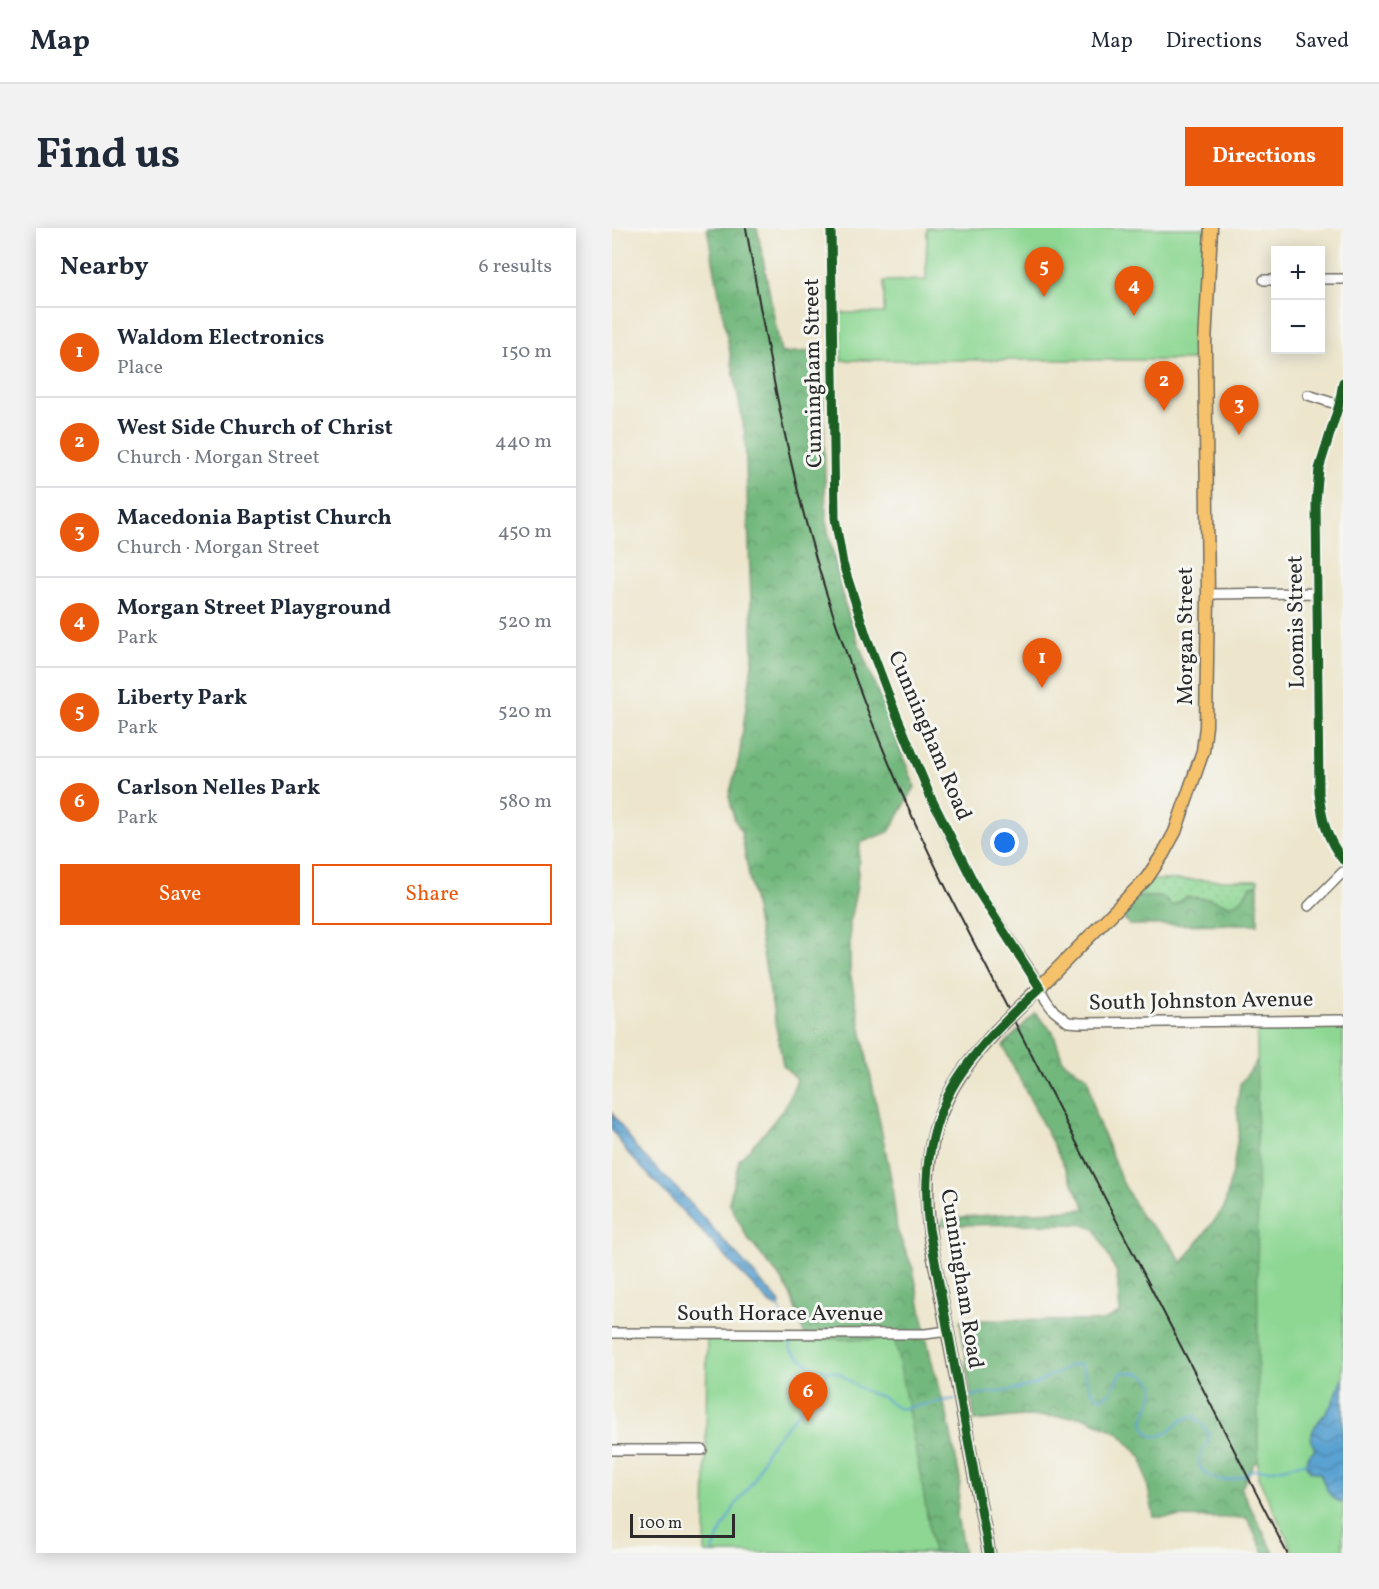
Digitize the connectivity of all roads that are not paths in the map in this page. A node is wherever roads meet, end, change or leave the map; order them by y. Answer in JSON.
{"nodes":[{"id":1,"x":831,"y":228,"type":"edge"},
{"id":2,"x":1211,"y":228,"type":"edge"},
{"id":3,"x":1325,"y":279,"type":"edge"},
{"id":4,"x":1343,"y":279,"type":"edge"},
{"id":5,"x":1264,"y":280,"type":"dead end"},
{"id":6,"x":1271,"y":280,"type":"edge"},
{"id":7,"x":1343,"y":382,"type":"edge"},
{"id":8,"x":1308,"y":395,"type":"dead end"},
{"id":9,"x":1339,"y":405,"type":"junction"},
{"id":10,"x":835,"y":518,"type":"joint"},
{"id":11,"x":1316,"y":593,"type":"junction"},
{"id":12,"x":1208,"y":594,"type":"junction"},
{"id":13,"x":1343,"y":860,"type":"edge"},
{"id":14,"x":1343,"y":872,"type":"edge"},
{"id":15,"x":1309,"y":906,"type":"dead end"},
{"id":16,"x":1040,"y":988,"type":"junction"},
{"id":17,"x":1343,"y":1020,"type":"edge"},
{"id":18,"x":948,"y":1330,"type":"junction"},
{"id":19,"x":612,"y":1333,"type":"edge"},
{"id":20,"x":612,"y":1450,"type":"edge"},
{"id":21,"x":702,"y":1450,"type":"dead end"},
{"id":22,"x":989,"y":1553,"type":"edge"}],
"edges":[{"from":1,"to":10,"type":"street","name":"Cunningham Street"},
{"from":2,"to":12,"type":"main road","name":"Morgan Street"},
{"from":3,"to":4,"type":"street"},
{"from":5,"to":6,"type":"street"},
{"from":7,"to":9,"type":"street","name":"Loomis Street"},
{"from":8,"to":9,"type":"street"},
{"from":9,"to":11,"type":"street","name":"Loomis Street"},
{"from":10,"to":16,"type":"street","name":"Cunningham Road"},
{"from":11,"to":12,"type":"street"},
{"from":11,"to":13,"type":"street","name":"Loomis Street"},
{"from":12,"to":16,"type":"main road","name":"Morgan Street"},
{"from":14,"to":15,"type":"street"},
{"from":16,"to":17,"type":"street","name":"South Johnston Avenue"},
{"from":16,"to":18,"type":"main road","name":"Cunningham Road","bridge":true},
{"from":18,"to":19,"type":"street","name":"South Horace Avenue"},
{"from":18,"to":22,"type":"main road","name":"Cunningham Road"},
{"from":20,"to":21,"type":"street"}]}
